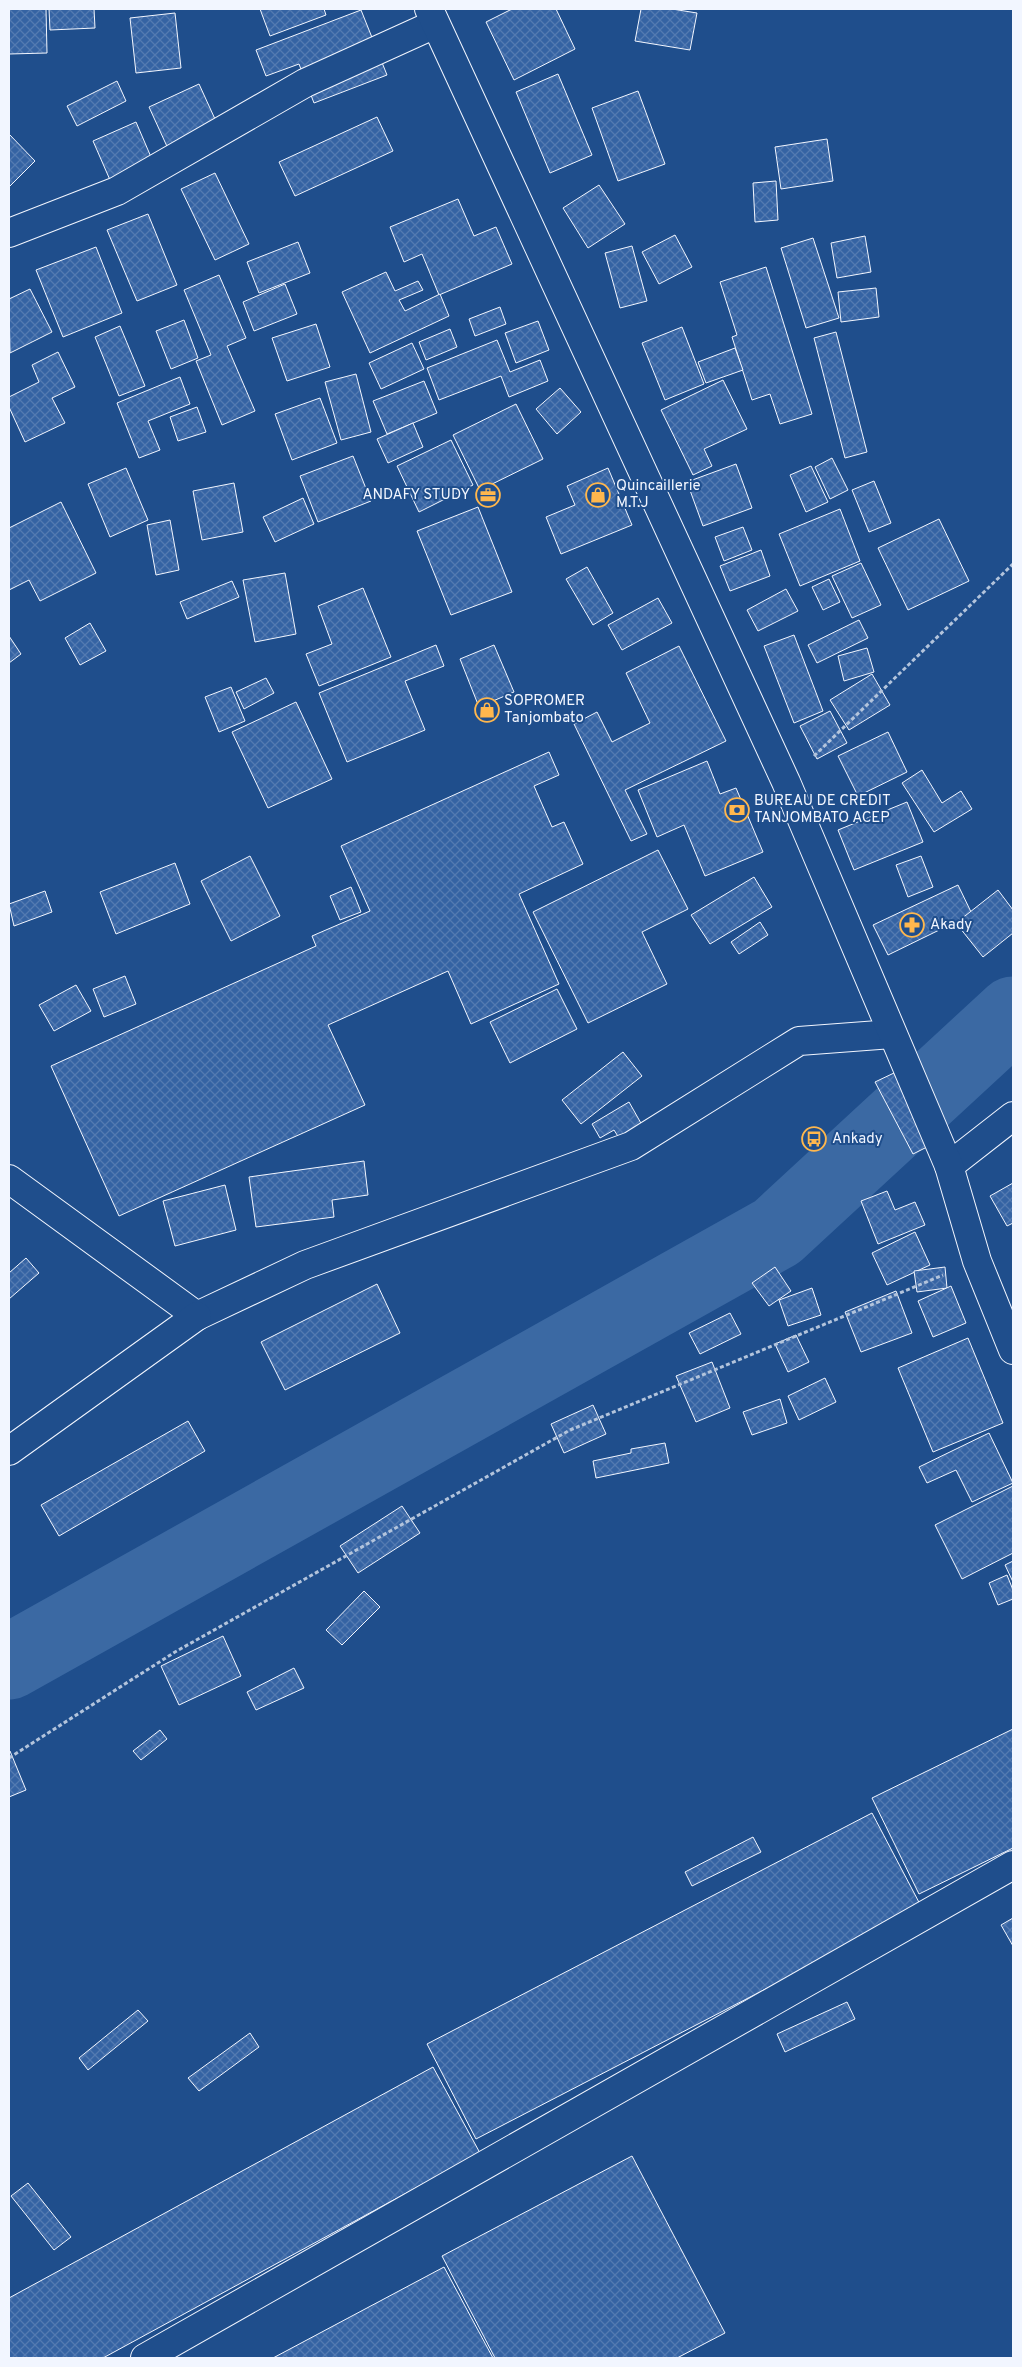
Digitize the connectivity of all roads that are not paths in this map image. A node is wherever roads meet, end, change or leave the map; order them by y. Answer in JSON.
{"nodes":[{"id":1,"x":432,"y":16,"type":"edge"},
{"id":2,"x":9,"y":233,"type":"edge"},
{"id":3,"x":892,"y":1034,"type":"junction"},
{"id":4,"x":1013,"y":1116,"type":"edge"},
{"id":5,"x":949,"y":1166,"type":"junction"},
{"id":6,"x":9,"y":1179,"type":"edge"},
{"id":7,"x":197,"y":1316,"type":"junction"},
{"id":8,"x":1013,"y":1350,"type":"edge"},
{"id":9,"x":9,"y":1451,"type":"edge"},
{"id":10,"x":1013,"y":1865,"type":"edge"},
{"id":11,"x":146,"y":2358,"type":"edge"}],
"edges":[{"from":1,"to":2,"type":"street"},
{"from":1,"to":3,"type":"street"},
{"from":3,"to":5,"type":"street"},
{"from":3,"to":7,"type":"street"},
{"from":4,"to":5,"type":"street"},
{"from":5,"to":8,"type":"street"},
{"from":6,"to":7,"type":"street"},
{"from":7,"to":9,"type":"street"},
{"from":10,"to":11,"type":"street"}]}
